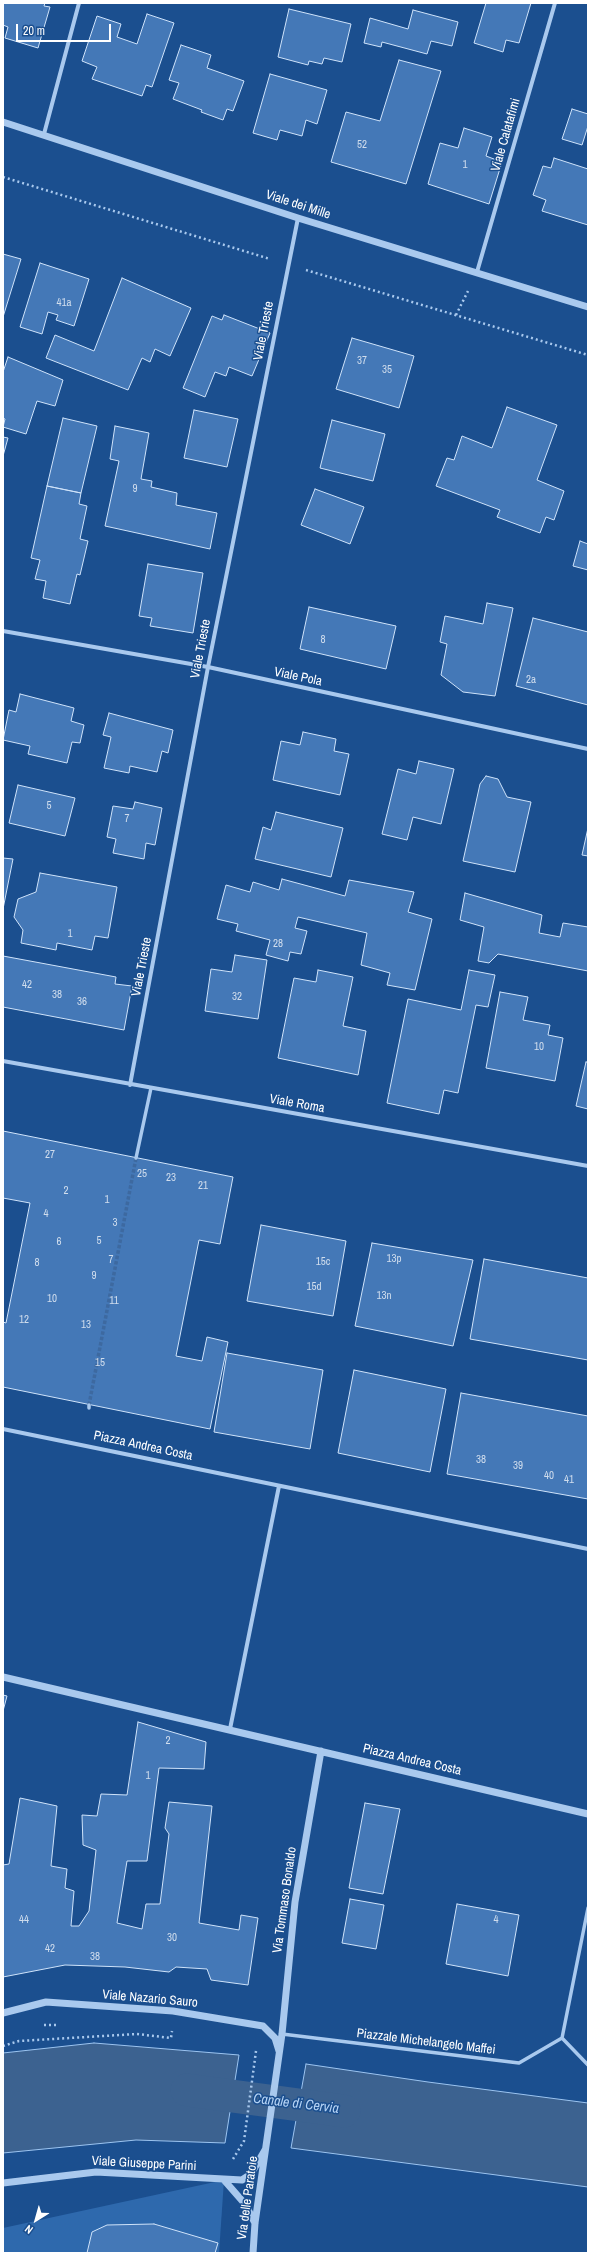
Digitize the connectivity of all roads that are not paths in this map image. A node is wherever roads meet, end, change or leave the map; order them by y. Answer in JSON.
{"nodes":[{"id":1,"x":79,"y":3,"type":"edge"},
{"id":2,"x":555,"y":3,"type":"edge"},
{"id":3,"x":3,"y":122,"type":"edge"},
{"id":4,"x":44,"y":134,"type":"junction"},
{"id":5,"x":298,"y":218,"type":"junction"},
{"id":6,"x":477,"y":272,"type":"junction"},
{"id":7,"x":588,"y":307,"type":"edge"},
{"id":8,"x":3,"y":631,"type":"edge"},
{"id":9,"x":208,"y":667,"type":"junction"},
{"id":10,"x":588,"y":749,"type":"edge"},
{"id":11,"x":3,"y":1060,"type":"edge"},
{"id":12,"x":130,"y":1085,"type":"junction"},
{"id":13,"x":151,"y":1088,"type":"junction"},
{"id":14,"x":136,"y":1158,"type":"tunnel mouth"},
{"id":15,"x":588,"y":1166,"type":"edge"},
{"id":16,"x":3,"y":1429,"type":"edge"},
{"id":17,"x":279,"y":1486,"type":"junction"},
{"id":18,"x":588,"y":1549,"type":"edge"},
{"id":19,"x":3,"y":1677,"type":"edge"},
{"id":20,"x":230,"y":1729,"type":"junction"},
{"id":21,"x":321,"y":1751,"type":"junction"},
{"id":22,"x":588,"y":1814,"type":"edge"},
{"id":23,"x":588,"y":1908,"type":"edge"},
{"id":24,"x":3,"y":2013,"type":"edge"},
{"id":25,"x":282,"y":2034,"type":"junction"},
{"id":26,"x":562,"y":2038,"type":"junction"},
{"id":27,"x":280,"y":2053,"type":"junction"},
{"id":28,"x":588,"y":2066,"type":"edge"},
{"id":29,"x":267,"y":2146,"type":"junction"},
{"id":30,"x":224,"y":2180,"type":"junction"},
{"id":31,"x":3,"y":2183,"type":"edge"},
{"id":32,"x":255,"y":2223,"type":"junction"},
{"id":33,"x":252,"y":2253,"type":"edge"}],
"edges":[{"from":1,"to":4,"type":"street"},
{"from":2,"to":6,"type":"street","name":"Viale Calatafimi"},
{"from":3,"to":4,"type":"street","name":"Viale dei Mille"},
{"from":4,"to":5,"type":"street","name":"Viale dei Mille"},
{"from":5,"to":6,"type":"street","name":"Viale dei Mille"},
{"from":5,"to":9,"type":"street","name":"Viale Trieste"},
{"from":6,"to":7,"type":"street","name":"Viale dei Mille"},
{"from":8,"to":9,"type":"street","name":"Viale Pola"},
{"from":9,"to":10,"type":"street","name":"Viale Pola"},
{"from":9,"to":12,"type":"street","name":"Viale Trieste"},
{"from":11,"to":12,"type":"street","name":"Viale Roma"},
{"from":12,"to":13,"type":"street","name":"Viale Roma"},
{"from":13,"to":14,"type":"street"},
{"from":13,"to":15,"type":"street","name":"Viale Roma"},
{"from":16,"to":17,"type":"street","name":"Piazza Andrea Costa"},
{"from":17,"to":18,"type":"street","name":"Piazza Andrea Costa"},
{"from":17,"to":20,"type":"street"},
{"from":19,"to":20,"type":"street","name":"Piazza Andrea Costa"},
{"from":20,"to":21,"type":"street","name":"Piazza Andrea Costa"},
{"from":21,"to":22,"type":"street","name":"Piazza Andrea Costa"},
{"from":21,"to":25,"type":"street","name":"Via Tommaso Bonaldo"},
{"from":23,"to":26,"type":"street"},
{"from":24,"to":27,"type":"street","name":"Viale Nazario Sauro"},
{"from":25,"to":26,"type":"street","name":"Piazzale Michelangelo Maffei"},
{"from":25,"to":27,"type":"street","name":"Via Tommaso Bonaldo"},
{"from":26,"to":28,"type":"street"},
{"from":27,"to":29,"type":"street","name":"Via delle Paratoie"},
{"from":29,"to":30,"type":"street","name":"Viale Giuseppe Parini"},
{"from":29,"to":32,"type":"street","name":"Via delle Paratoie"},
{"from":30,"to":31,"type":"street","name":"Viale Giuseppe Parini"},
{"from":30,"to":32,"type":"street"},
{"from":32,"to":33,"type":"street","name":"Via delle Paratoie"}]}
